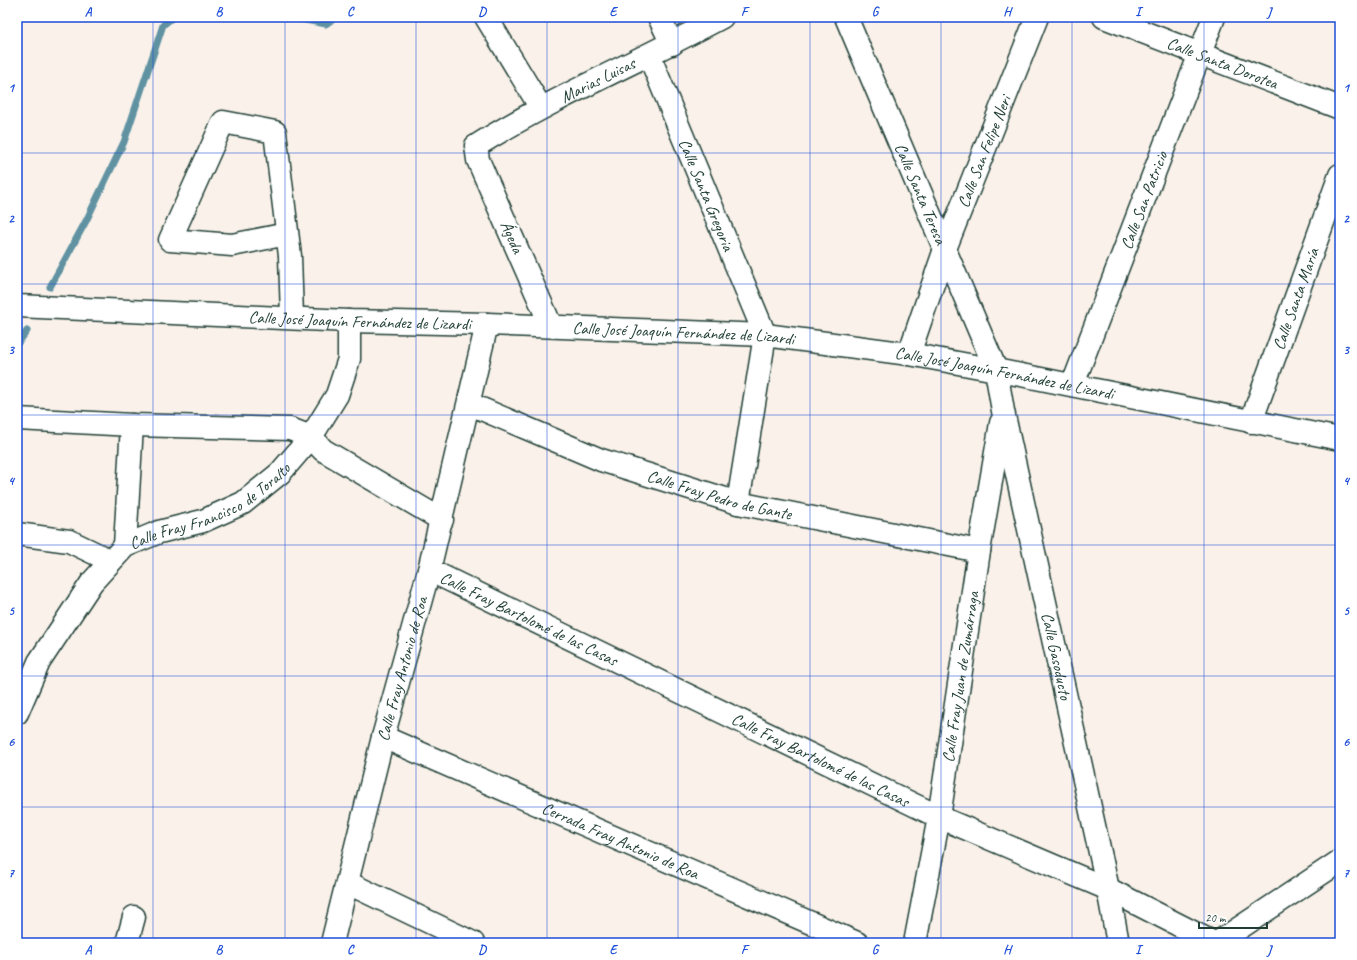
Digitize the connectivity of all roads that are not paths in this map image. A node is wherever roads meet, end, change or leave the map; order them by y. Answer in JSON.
{"nodes":[{"id":1,"x":486,"y":17,"type":"edge"},
{"id":2,"x":659,"y":17,"type":"edge"},
{"id":3,"x":722,"y":17,"type":"edge"},
{"id":4,"x":846,"y":17,"type":"edge"},
{"id":5,"x":1037,"y":17,"type":"edge"},
{"id":6,"x":1104,"y":17,"type":"edge"},
{"id":7,"x":1214,"y":17,"type":"edge"},
{"id":8,"x":672,"y":44,"type":"junction"},
{"id":9,"x":1199,"y":53,"type":"junction"},
{"id":10,"x":649,"y":55,"type":"junction"},
{"id":11,"x":541,"y":108,"type":"junction"},
{"id":12,"x":1340,"y":108,"type":"edge"},
{"id":13,"x":476,"y":146,"type":"joint"},
{"id":14,"x":1340,"y":175,"type":"edge"},
{"id":15,"x":287,"y":234,"type":"junction"},
{"id":16,"x":945,"y":249,"type":"junction"},
{"id":17,"x":17,"y":306,"type":"edge"},
{"id":18,"x":292,"y":317,"type":"junction"},
{"id":19,"x":348,"y":321,"type":"junction"},
{"id":20,"x":487,"y":324,"type":"junction"},
{"id":21,"x":552,"y":326,"type":"junction"},
{"id":22,"x":765,"y":335,"type":"junction"},
{"id":23,"x":909,"y":354,"type":"junction"},
{"id":24,"x":996,"y":370,"type":"junction"},
{"id":25,"x":1073,"y":384,"type":"junction"},
{"id":26,"x":470,"y":404,"type":"junction"},
{"id":27,"x":1003,"y":411,"type":"junction"},
{"id":28,"x":17,"y":419,"type":"edge"},
{"id":29,"x":1251,"y":422,"type":"junction"},
{"id":30,"x":132,"y":425,"type":"junction"},
{"id":31,"x":311,"y":437,"type":"junction"},
{"id":32,"x":1340,"y":439,"type":"edge"},
{"id":33,"x":738,"y":503,"type":"junction"},
{"id":34,"x":442,"y":520,"type":"junction"},
{"id":35,"x":17,"y":534,"type":"edge"},
{"id":36,"x":979,"y":551,"type":"junction"},
{"id":37,"x":118,"y":554,"type":"junction"},
{"id":38,"x":429,"y":570,"type":"junction"},
{"id":39,"x":17,"y":713,"type":"edge"},
{"id":40,"x":383,"y":737,"type":"junction"},
{"id":41,"x":939,"y":817,"type":"junction"},
{"id":42,"x":1340,"y":861,"type":"edge"},
{"id":43,"x":348,"y":883,"type":"junction"},
{"id":44,"x":1108,"y":889,"type":"junction"},
{"id":45,"x":134,"y":916,"type":"dead end"},
{"id":46,"x":127,"y":943,"type":"edge"},
{"id":47,"x":332,"y":943,"type":"edge"},
{"id":48,"x":473,"y":943,"type":"edge"},
{"id":49,"x":857,"y":943,"type":"edge"},
{"id":50,"x":915,"y":943,"type":"edge"},
{"id":51,"x":1118,"y":943,"type":"edge"},
{"id":52,"x":1216,"y":943,"type":"edge"}],
"edges":[{"from":1,"to":11,"type":"street"},
{"from":2,"to":8,"type":"street"},
{"from":3,"to":8,"type":"street","name":"Marias Luisas"},
{"from":4,"to":16,"type":"street","name":"Calle Santa Teresa"},
{"from":5,"to":16,"type":"street","name":"Calle San Felipe Neri"},
{"from":6,"to":9,"type":"street","name":"Calle Santa Dorotea"},
{"from":7,"to":9,"type":"street","name":"Calle San Patricio"},
{"from":8,"to":10,"type":"street","name":"Marias Luisas"},
{"from":9,"to":12,"type":"street","name":"Calle Santa Dorotea"},
{"from":9,"to":25,"type":"street","name":"Calle San Patricio"},
{"from":10,"to":11,"type":"street","name":"Marias Luisas"},
{"from":10,"to":22,"type":"street","name":"Calle Santa Gregoria"},
{"from":11,"to":13,"type":"street","name":"Marias Luisas"},
{"from":13,"to":21,"type":"street","name":"Ágeda"},
{"from":14,"to":29,"type":"street","name":"Calle Santa María"},
{"from":15,"to":15,"type":"street"},
{"from":15,"to":18,"type":"street"},
{"from":16,"to":23,"type":"street","name":"Calle San Felipe Neri"},
{"from":16,"to":24,"type":"street","name":"Calle Santa Teresa"},
{"from":17,"to":18,"type":"street","name":"Calle José Joaquín Fernández de Lizardi"},
{"from":18,"to":19,"type":"street","name":"Calle José Joaquín Fernández de Lizardi"},
{"from":19,"to":20,"type":"street","name":"Calle José Joaquín Fernández de Lizardi"},
{"from":19,"to":31,"type":"street","name":"Calle Fray Francisco de Toralto"},
{"from":20,"to":21,"type":"street","name":"Calle José Joaquín Fernández de Lizardi"},
{"from":20,"to":26,"type":"street","name":"Calle Fray Antonio de Roa"},
{"from":21,"to":22,"type":"street","name":"Calle José Joaquín Fernández de Lizardi"},
{"from":22,"to":23,"type":"street","name":"Calle José Joaquín Fernández de Lizardi"},
{"from":22,"to":33,"type":"street"},
{"from":23,"to":24,"type":"street","name":"Calle José Joaquín Fernández de Lizardi"},
{"from":24,"to":25,"type":"street","name":"Calle José Joaquín Fernández de Lizardi"},
{"from":24,"to":27,"type":"street","name":"Calle Gasoducto"},
{"from":25,"to":29,"type":"street","name":"Calle José Joaquín Fernández de Lizardi"},
{"from":26,"to":33,"type":"street","name":"Calle Fray Pedro de Gante"},
{"from":26,"to":34,"type":"street","name":"Calle Fray Antonio de Roa"},
{"from":27,"to":36,"type":"street","name":"Calle Fray Juan de Zumárraga"},
{"from":27,"to":44,"type":"street","name":"Calle Gasoducto"},
{"from":28,"to":30,"type":"street"},
{"from":29,"to":32,"type":"street","name":"Calle José Joaquín Fernández de Lizardi"},
{"from":30,"to":31,"type":"street"},
{"from":30,"to":37,"type":"street"},
{"from":31,"to":34,"type":"street"},
{"from":31,"to":37,"type":"street","name":"Calle Fray Francisco de Toralto"},
{"from":33,"to":36,"type":"street","name":"Calle Fray Pedro de Gante"},
{"from":34,"to":38,"type":"street","name":"Calle Fray Antonio de Roa"},
{"from":35,"to":37,"type":"street"},
{"from":36,"to":41,"type":"street","name":"Calle Fray Juan de Zumárraga"},
{"from":37,"to":39,"type":"street","name":"Calle Fray Francisco de Toralto"},
{"from":38,"to":40,"type":"street","name":"Calle Fray Antonio de Roa"},
{"from":38,"to":41,"type":"street","name":"Calle Fray Bartolomé de las Casas"},
{"from":40,"to":43,"type":"street","name":"Calle Fray Antonio de Roa"},
{"from":40,"to":49,"type":"street","name":"Cerrada Fray Antonio de Roa"},
{"from":41,"to":44,"type":"street","name":"Calle Fray Bartolomé de las Casas"},
{"from":41,"to":50,"type":"street","name":"Calle Fray Juan de Zumárraga"},
{"from":42,"to":52,"type":"street"},
{"from":43,"to":47,"type":"street","name":"Calle Fray Antonio de Roa"},
{"from":43,"to":48,"type":"street"},
{"from":44,"to":51,"type":"street","name":"Calle Gasoducto"},
{"from":44,"to":52,"type":"street","name":"Calle Fray Bartolomé de las Casas"},
{"from":45,"to":46,"type":"street"}]}
